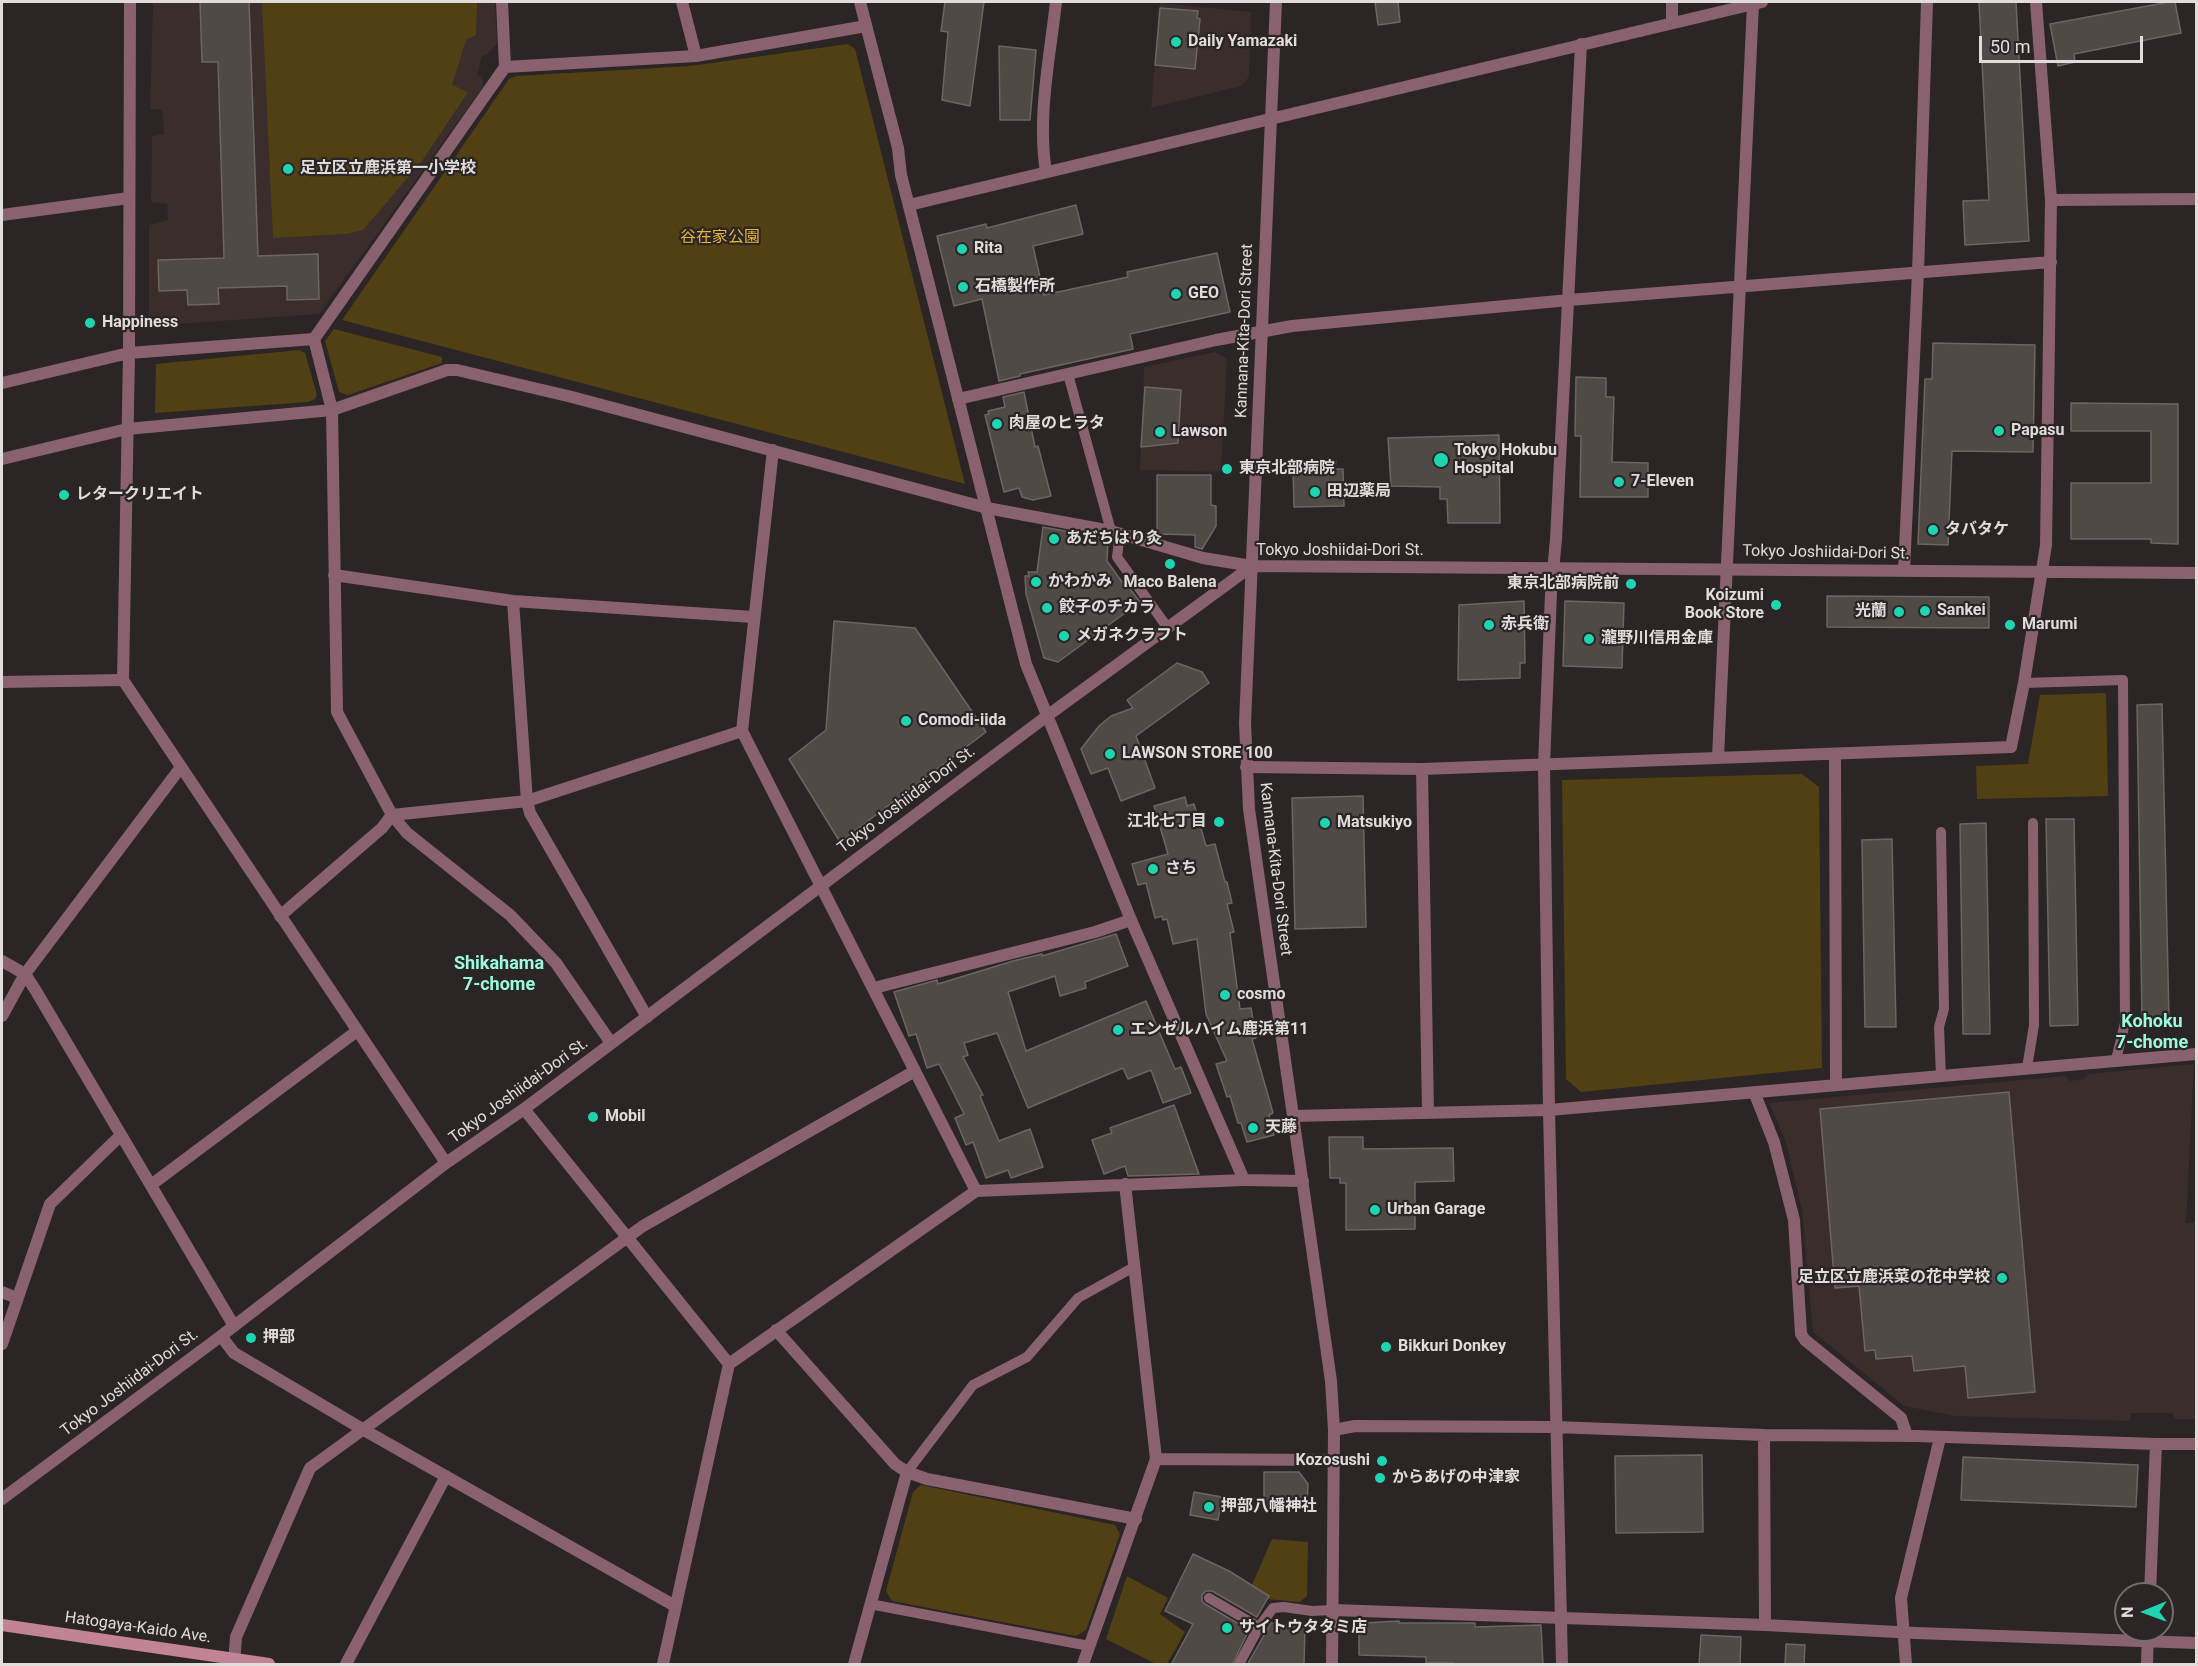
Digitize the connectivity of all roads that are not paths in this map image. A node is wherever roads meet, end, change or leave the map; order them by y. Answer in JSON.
{"nodes":[{"id":1,"x":130,"y":2,"type":"edge"},
{"id":2,"x":502,"y":2,"type":"edge"},
{"id":3,"x":682,"y":2,"type":"edge"},
{"id":4,"x":860,"y":2,"type":"edge"},
{"id":5,"x":1056,"y":2,"type":"edge"},
{"id":6,"x":1276,"y":2,"type":"edge"},
{"id":7,"x":1672,"y":2,"type":"edge"},
{"id":8,"x":1758,"y":2,"type":"edge"},
{"id":9,"x":1928,"y":2,"type":"edge"},
{"id":10,"x":2036,"y":2,"type":"edge"},
{"id":11,"x":1672,"y":22,"type":"junction"},
{"id":12,"x":866,"y":26,"type":"junction"},
{"id":13,"x":1581,"y":44,"type":"junction"},
{"id":14,"x":696,"y":56,"type":"junction"},
{"id":15,"x":505,"y":67,"type":"junction"},
{"id":16,"x":1271,"y":119,"type":"junction"},
{"id":17,"x":1046,"y":172,"type":"junction"},
{"id":18,"x":129,"y":198,"type":"junction"},
{"id":19,"x":2196,"y":199,"type":"edge"},
{"id":20,"x":2051,"y":200,"type":"junction"},
{"id":21,"x":909,"y":205,"type":"junction"},
{"id":22,"x":2,"y":214,"type":"edge"},
{"id":23,"x":2051,"y":261,"type":"junction"},
{"id":24,"x":1918,"y":272,"type":"junction"},
{"id":25,"x":1740,"y":286,"type":"junction"},
{"id":26,"x":1569,"y":300,"type":"junction"},
{"id":27,"x":1261,"y":332,"type":"junction"},
{"id":28,"x":314,"y":339,"type":"junction"},
{"id":29,"x":129,"y":353,"type":"junction"},
{"id":30,"x":1068,"y":374,"type":"junction"},
{"id":31,"x":2,"y":383,"type":"edge"},
{"id":32,"x":958,"y":399,"type":"junction"},
{"id":33,"x":332,"y":410,"type":"junction"},
{"id":34,"x":127,"y":429,"type":"junction"},
{"id":35,"x":773,"y":450,"type":"junction"},
{"id":36,"x":2,"y":459,"type":"edge"},
{"id":37,"x":987,"y":508,"type":"junction"},
{"id":38,"x":1116,"y":532,"type":"junction"},
{"id":39,"x":1252,"y":566,"type":"junction"},
{"id":40,"x":1554,"y":567,"type":"junction"},
{"id":41,"x":1727,"y":568,"type":"junction"},
{"id":42,"x":1904,"y":570,"type":"junction"},
{"id":43,"x":2043,"y":571,"type":"junction"},
{"id":44,"x":2196,"y":573,"type":"edge"},
{"id":45,"x":334,"y":574,"type":"junction"},
{"id":46,"x":513,"y":601,"type":"junction"},
{"id":47,"x":753,"y":617,"type":"junction"},
{"id":48,"x":1167,"y":627,"type":"junction"},
{"id":49,"x":123,"y":680,"type":"junction"},
{"id":50,"x":2,"y":682,"type":"edge"},
{"id":51,"x":2024,"y":683,"type":"junction"},
{"id":52,"x":1047,"y":716,"type":"junction"},
{"id":53,"x":742,"y":730,"type":"junction"},
{"id":54,"x":1835,"y":754,"type":"junction"},
{"id":55,"x":1718,"y":757,"type":"junction"},
{"id":56,"x":1544,"y":765,"type":"junction"},
{"id":57,"x":181,"y":767,"type":"junction"},
{"id":58,"x":1246,"y":767,"type":"junction"},
{"id":59,"x":1422,"y":769,"type":"junction"},
{"id":60,"x":526,"y":801,"type":"junction"},
{"id":61,"x":392,"y":815,"type":"junction"},
{"id":62,"x":2033,"y":824,"type":"dead end"},
{"id":63,"x":1941,"y":832,"type":"dead end"},
{"id":64,"x":821,"y":885,"type":"junction"},
{"id":65,"x":280,"y":916,"type":"junction"},
{"id":66,"x":1131,"y":920,"type":"junction"},
{"id":67,"x":2,"y":961,"type":"edge"},
{"id":68,"x":25,"y":974,"type":"junction"},
{"id":69,"x":874,"y":988,"type":"junction"},
{"id":70,"x":2,"y":1016,"type":"edge"},
{"id":71,"x":647,"y":1017,"type":"junction"},
{"id":72,"x":357,"y":1031,"type":"junction"},
{"id":73,"x":611,"y":1043,"type":"junction"},
{"id":74,"x":2196,"y":1054,"type":"edge"},
{"id":75,"x":2116,"y":1060,"type":"junction"},
{"id":76,"x":2027,"y":1068,"type":"junction"},
{"id":77,"x":915,"y":1071,"type":"junction"},
{"id":78,"x":1941,"y":1076,"type":"junction"},
{"id":79,"x":1836,"y":1084,"type":"junction"},
{"id":80,"x":1754,"y":1092,"type":"junction"},
{"id":81,"x":524,"y":1109,"type":"junction"},
{"id":82,"x":1549,"y":1110,"type":"junction"},
{"id":83,"x":1428,"y":1113,"type":"junction"},
{"id":84,"x":1293,"y":1116,"type":"junction"},
{"id":85,"x":122,"y":1134,"type":"junction"},
{"id":86,"x":446,"y":1163,"type":"junction"},
{"id":87,"x":1244,"y":1180,"type":"junction"},
{"id":88,"x":1304,"y":1181,"type":"junction"},
{"id":89,"x":1125,"y":1184,"type":"junction"},
{"id":90,"x":151,"y":1185,"type":"junction"},
{"id":91,"x":976,"y":1191,"type":"junction"},
{"id":92,"x":628,"y":1238,"type":"junction"},
{"id":93,"x":1134,"y":1267,"type":"junction"},
{"id":94,"x":2,"y":1292,"type":"edge"},
{"id":95,"x":17,"y":1298,"type":"junction"},
{"id":96,"x":234,"y":1326,"type":"junction"},
{"id":97,"x":776,"y":1330,"type":"junction"},
{"id":98,"x":220,"y":1336,"type":"junction"},
{"id":99,"x":2,"y":1344,"type":"edge"},
{"id":100,"x":729,"y":1364,"type":"junction"},
{"id":101,"x":1556,"y":1427,"type":"junction"},
{"id":102,"x":364,"y":1430,"type":"junction"},
{"id":103,"x":1334,"y":1430,"type":"junction"},
{"id":104,"x":1764,"y":1435,"type":"junction"},
{"id":105,"x":1907,"y":1436,"type":"junction"},
{"id":106,"x":1940,"y":1438,"type":"junction"},
{"id":107,"x":2156,"y":1444,"type":"junction"},
{"id":108,"x":2196,"y":1444,"type":"edge"},
{"id":109,"x":1156,"y":1459,"type":"junction"},
{"id":110,"x":1334,"y":1460,"type":"junction"},
{"id":111,"x":907,"y":1472,"type":"junction"},
{"id":112,"x":446,"y":1476,"type":"junction"},
{"id":113,"x":2,"y":1499,"type":"edge"},
{"id":114,"x":1136,"y":1520,"type":"junction"},
{"id":115,"x":2150,"y":1582,"type":"edge"},
{"id":116,"x":1209,"y":1598,"type":"dead end"},
{"id":117,"x":870,"y":1604,"type":"junction"},
{"id":118,"x":675,"y":1606,"type":"junction"},
{"id":119,"x":1333,"y":1610,"type":"junction"},
{"id":120,"x":1561,"y":1618,"type":"junction"},
{"id":121,"x":2,"y":1625,"type":"edge"},
{"id":122,"x":1765,"y":1625,"type":"junction"},
{"id":123,"x":1259,"y":1627,"type":"junction"},
{"id":124,"x":1904,"y":1633,"type":"junction"},
{"id":125,"x":2114,"y":1635,"type":"edge"},
{"id":126,"x":2174,"y":1639,"type":"edge"},
{"id":127,"x":2148,"y":1642,"type":"edge"},
{"id":128,"x":2196,"y":1643,"type":"edge"},
{"id":129,"x":1089,"y":1646,"type":"junction"},
{"id":130,"x":234,"y":1662,"type":"edge"},
{"id":131,"x":269,"y":1665,"type":"edge"},
{"id":132,"x":346,"y":1665,"type":"edge"},
{"id":133,"x":663,"y":1665,"type":"edge"},
{"id":134,"x":855,"y":1665,"type":"edge"},
{"id":135,"x":1083,"y":1665,"type":"edge"},
{"id":136,"x":1239,"y":1665,"type":"edge"},
{"id":137,"x":1332,"y":1665,"type":"edge"},
{"id":138,"x":1562,"y":1665,"type":"edge"},
{"id":139,"x":1906,"y":1665,"type":"edge"},
{"id":140,"x":2147,"y":1665,"type":"edge"}],
"edges":[{"from":1,"to":18,"type":"street"},
{"from":2,"to":15,"type":"street"},
{"from":3,"to":14,"type":"street"},
{"from":4,"to":12,"type":"street"},
{"from":5,"to":17,"type":"street"},
{"from":6,"to":16,"type":"street","name":"Kannana-Kita-Dori Street"},
{"from":7,"to":11,"type":"street"},
{"from":8,"to":11,"type":"street"},
{"from":8,"to":25,"type":"street"},
{"from":9,"to":24,"type":"street"},
{"from":10,"to":20,"type":"street"},
{"from":11,"to":13,"type":"street"},
{"from":12,"to":14,"type":"street"},
{"from":12,"to":21,"type":"street"},
{"from":13,"to":16,"type":"street"},
{"from":13,"to":26,"type":"street"},
{"from":14,"to":15,"type":"street"},
{"from":15,"to":28,"type":"street"},
{"from":16,"to":17,"type":"street"},
{"from":16,"to":27,"type":"street","name":"Kannana-Kita-Dori Street"},
{"from":17,"to":21,"type":"street"},
{"from":18,"to":22,"type":"street"},
{"from":18,"to":29,"type":"street"},
{"from":19,"to":20,"type":"street"},
{"from":20,"to":23,"type":"street"},
{"from":21,"to":32,"type":"street"},
{"from":23,"to":24,"type":"street"},
{"from":23,"to":43,"type":"street"},
{"from":24,"to":25,"type":"street"},
{"from":24,"to":42,"type":"street"},
{"from":25,"to":26,"type":"street"},
{"from":25,"to":41,"type":"street"},
{"from":26,"to":27,"type":"street"},
{"from":26,"to":40,"type":"street"},
{"from":27,"to":30,"type":"street"},
{"from":27,"to":39,"type":"street","name":"Kannana-Kita-Dori Street"},
{"from":28,"to":29,"type":"street"},
{"from":28,"to":33,"type":"street"},
{"from":29,"to":31,"type":"street"},
{"from":29,"to":34,"type":"street"},
{"from":30,"to":32,"type":"street"},
{"from":30,"to":38,"type":"lane"},
{"from":32,"to":37,"type":"street"},
{"from":33,"to":34,"type":"street"},
{"from":33,"to":35,"type":"street"},
{"from":33,"to":45,"type":"street"},
{"from":34,"to":36,"type":"street"},
{"from":34,"to":49,"type":"street"},
{"from":35,"to":37,"type":"street"},
{"from":35,"to":47,"type":"street"},
{"from":37,"to":38,"type":"street"},
{"from":37,"to":52,"type":"street"},
{"from":38,"to":39,"type":"street"},
{"from":38,"to":48,"type":"lane"},
{"from":39,"to":40,"type":"street","name":"Tokyo Joshiidai-Dori St."},
{"from":39,"to":48,"type":"street","name":"Tokyo Joshiidai-Dori St."},
{"from":39,"to":58,"type":"street","name":"Kannana-Kita-Dori Street"},
{"from":40,"to":41,"type":"street","name":"Tokyo Joshiidai-Dori St."},
{"from":40,"to":56,"type":"street"},
{"from":41,"to":42,"type":"street","name":"Tokyo Joshiidai-Dori St."},
{"from":41,"to":55,"type":"street"},
{"from":42,"to":43,"type":"street","name":"Tokyo Joshiidai-Dori St."},
{"from":43,"to":44,"type":"street","name":"Tokyo Joshiidai-Dori St."},
{"from":43,"to":51,"type":"street"},
{"from":45,"to":46,"type":"street"},
{"from":45,"to":61,"type":"street"},
{"from":46,"to":47,"type":"street"},
{"from":46,"to":60,"type":"street"},
{"from":47,"to":53,"type":"street"},
{"from":48,"to":52,"type":"street","name":"Tokyo Joshiidai-Dori St."},
{"from":49,"to":50,"type":"street"},
{"from":49,"to":57,"type":"street"},
{"from":51,"to":54,"type":"street"},
{"from":51,"to":75,"type":"lane"},
{"from":52,"to":64,"type":"street","name":"Tokyo Joshiidai-Dori St."},
{"from":52,"to":66,"type":"street"},
{"from":53,"to":60,"type":"street"},
{"from":53,"to":64,"type":"street"},
{"from":54,"to":55,"type":"street"},
{"from":54,"to":79,"type":"street"},
{"from":55,"to":56,"type":"street"},
{"from":56,"to":59,"type":"street"},
{"from":56,"to":82,"type":"street"},
{"from":57,"to":65,"type":"street"},
{"from":57,"to":68,"type":"street"},
{"from":58,"to":59,"type":"street"},
{"from":58,"to":84,"type":"street","name":"Kannana-Kita-Dori Street"},
{"from":59,"to":83,"type":"street"},
{"from":60,"to":61,"type":"street"},
{"from":60,"to":71,"type":"street"},
{"from":61,"to":65,"type":"street"},
{"from":61,"to":73,"type":"street"},
{"from":62,"to":76,"type":"lane"},
{"from":63,"to":78,"type":"lane"},
{"from":64,"to":69,"type":"street"},
{"from":64,"to":71,"type":"street","name":"Tokyo Joshiidai-Dori St."},
{"from":65,"to":72,"type":"street"},
{"from":66,"to":69,"type":"street"},
{"from":66,"to":87,"type":"street"},
{"from":67,"to":68,"type":"street"},
{"from":68,"to":70,"type":"street"},
{"from":68,"to":85,"type":"street"},
{"from":69,"to":77,"type":"street"},
{"from":71,"to":73,"type":"street","name":"Tokyo Joshiidai-Dori St."},
{"from":72,"to":86,"type":"street"},
{"from":72,"to":90,"type":"street"},
{"from":73,"to":81,"type":"street","name":"Tokyo Joshiidai-Dori St."},
{"from":74,"to":75,"type":"street"},
{"from":75,"to":76,"type":"street"},
{"from":76,"to":78,"type":"street"},
{"from":77,"to":91,"type":"street"},
{"from":77,"to":92,"type":"street"},
{"from":78,"to":79,"type":"street"},
{"from":79,"to":80,"type":"street"},
{"from":80,"to":82,"type":"street"},
{"from":80,"to":105,"type":"street"},
{"from":81,"to":86,"type":"street","name":"Tokyo Joshiidai-Dori St."},
{"from":81,"to":92,"type":"street"},
{"from":82,"to":83,"type":"street"},
{"from":82,"to":101,"type":"street"},
{"from":83,"to":84,"type":"street"},
{"from":84,"to":88,"type":"street","name":"Kannana-Kita-Dori Street"},
{"from":85,"to":90,"type":"street"},
{"from":85,"to":95,"type":"street"},
{"from":86,"to":96,"type":"street","name":"Tokyo Joshiidai-Dori St."},
{"from":87,"to":88,"type":"street"},
{"from":87,"to":89,"type":"street"},
{"from":88,"to":103,"type":"street","name":"Kannana-Kita-Dori Street"},
{"from":89,"to":91,"type":"street"},
{"from":89,"to":93,"type":"street"},
{"from":90,"to":96,"type":"street"},
{"from":91,"to":97,"type":"street"},
{"from":92,"to":100,"type":"street"},
{"from":92,"to":102,"type":"street"},
{"from":93,"to":109,"type":"street"},
{"from":93,"to":111,"type":"lane"},
{"from":94,"to":95,"type":"street"},
{"from":95,"to":99,"type":"street"},
{"from":96,"to":98,"type":"street","name":"Tokyo Joshiidai-Dori St."},
{"from":97,"to":100,"type":"street"},
{"from":97,"to":111,"type":"street"},
{"from":98,"to":102,"type":"street"},
{"from":98,"to":113,"type":"street","name":"Tokyo Joshiidai-Dori St."},
{"from":100,"to":118,"type":"street"},
{"from":101,"to":103,"type":"street"},
{"from":101,"to":104,"type":"street"},
{"from":101,"to":120,"type":"street"},
{"from":102,"to":112,"type":"street"},
{"from":102,"to":130,"type":"street"},
{"from":103,"to":110,"type":"street","name":"Kannana-Kita-Dori Street"},
{"from":104,"to":105,"type":"street"},
{"from":104,"to":122,"type":"street"},
{"from":105,"to":106,"type":"street"},
{"from":106,"to":107,"type":"street"},
{"from":106,"to":124,"type":"street"},
{"from":107,"to":108,"type":"street"},
{"from":107,"to":115,"type":"street"},
{"from":109,"to":110,"type":"street"},
{"from":109,"to":114,"type":"street"},
{"from":110,"to":119,"type":"street","name":"Kannana-Kita-Dori Street"},
{"from":111,"to":114,"type":"street"},
{"from":111,"to":117,"type":"street"},
{"from":112,"to":118,"type":"street"},
{"from":112,"to":132,"type":"street"},
{"from":114,"to":129,"type":"street"},
{"from":116,"to":123,"type":"lane"},
{"from":117,"to":129,"type":"lane"},
{"from":117,"to":134,"type":"street"},
{"from":118,"to":133,"type":"street"},
{"from":119,"to":120,"type":"street"},
{"from":119,"to":123,"type":"lane"},
{"from":119,"to":137,"type":"street","name":"Kannana-Kita-Dori Street"},
{"from":120,"to":122,"type":"street"},
{"from":120,"to":138,"type":"street"},
{"from":121,"to":130,"type":"main road","name":"Hatogaya-Kaido Ave."},
{"from":122,"to":124,"type":"street"},
{"from":123,"to":136,"type":"lane"},
{"from":124,"to":125,"type":"street"},
{"from":124,"to":139,"type":"street"},
{"from":126,"to":128,"type":"street"},
{"from":127,"to":140,"type":"street"},
{"from":129,"to":135,"type":"street"},
{"from":130,"to":131,"type":"main road","name":"Hatogaya-Kaido Ave."}]}
